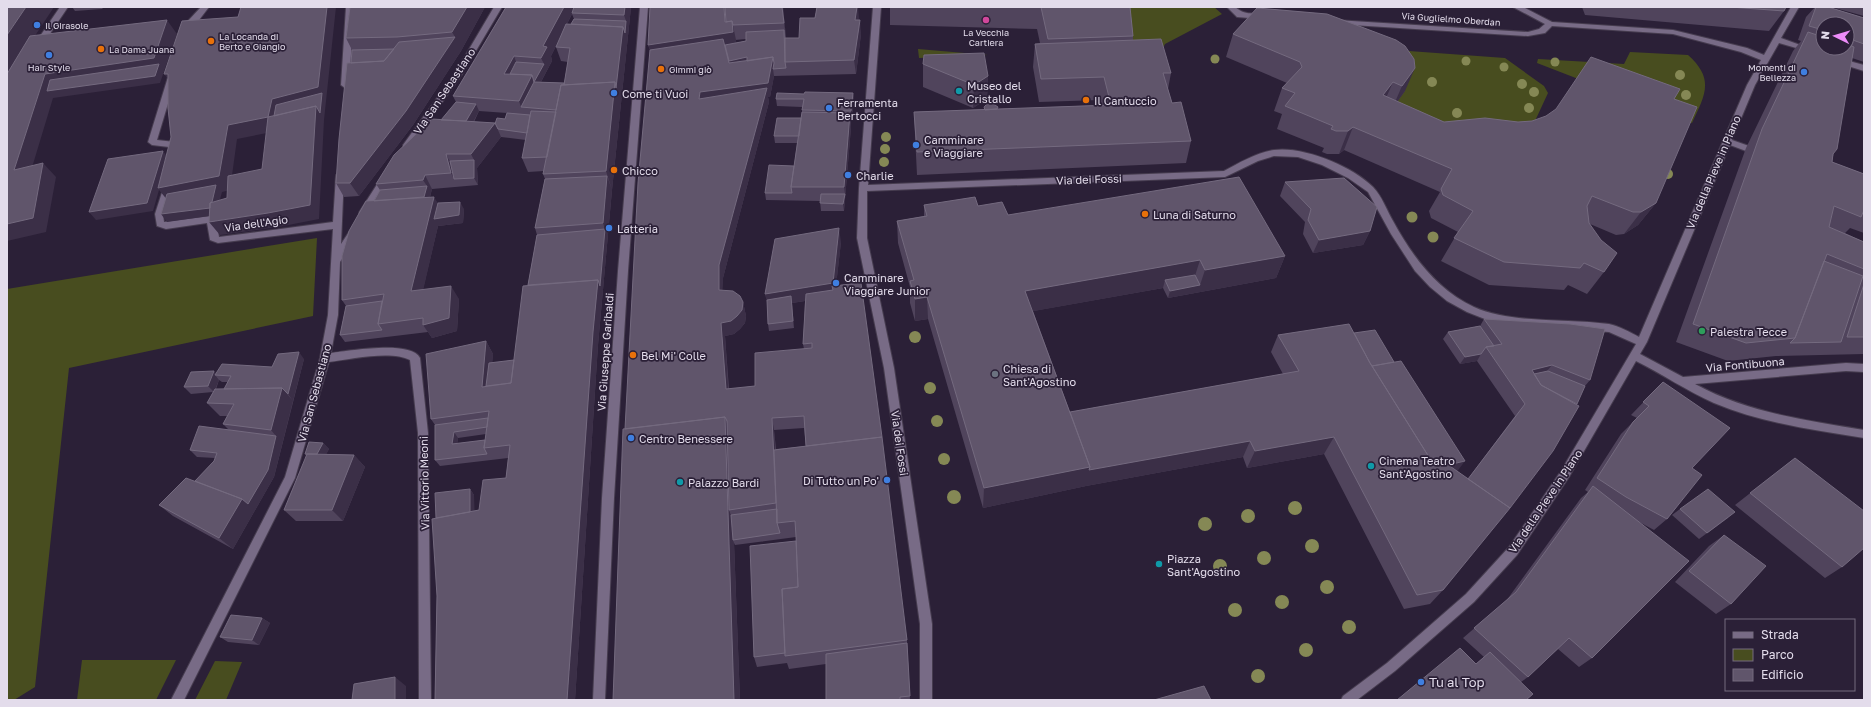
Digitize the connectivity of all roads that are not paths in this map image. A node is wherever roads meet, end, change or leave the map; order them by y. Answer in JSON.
{"nodes":[{"id":1,"x":64,"y":7,"type":"edge"},
{"id":2,"x":206,"y":7,"type":"edge"},
{"id":3,"x":350,"y":7,"type":"edge"},
{"id":4,"x":498,"y":7,"type":"edge"},
{"id":5,"x":644,"y":7,"type":"edge"},
{"id":6,"x":877,"y":7,"type":"edge"},
{"id":7,"x":1231,"y":7,"type":"edge"},
{"id":8,"x":1517,"y":7,"type":"edge"},
{"id":9,"x":1794,"y":7,"type":"edge"},
{"id":10,"x":1267,"y":17,"type":"edge"},
{"id":11,"x":1330,"y":21,"type":"edge"},
{"id":12,"x":1550,"y":24,"type":"junction"},
{"id":13,"x":184,"y":36,"type":"edge"},
{"id":14,"x":1778,"y":40,"type":"junction"},
{"id":15,"x":34,"y":52,"type":"edge"},
{"id":16,"x":1815,"y":52,"type":"edge"},
{"id":17,"x":1829,"y":57,"type":"edge"},
{"id":18,"x":1766,"y":59,"type":"junction"},
{"id":19,"x":175,"y":66,"type":"edge"},
{"id":20,"x":1864,"y":68,"type":"edge"},
{"id":21,"x":345,"y":92,"type":"edge"},
{"id":22,"x":1727,"y":141,"type":"junction"},
{"id":23,"x":1746,"y":148,"type":"dead end"},
{"id":24,"x":401,"y":155,"type":"edge"},
{"id":25,"x":341,"y":162,"type":"edge"},
{"id":26,"x":392,"y":168,"type":"edge"},
{"id":27,"x":863,"y":188,"type":"junction"},
{"id":28,"x":337,"y":225,"type":"junction"},
{"id":29,"x":335,"y":263,"type":"junction"},
{"id":30,"x":1642,"y":342,"type":"junction"},
{"id":31,"x":1634,"y":355,"type":"junction"},
{"id":32,"x":325,"y":358,"type":"junction"},
{"id":33,"x":1864,"y":368,"type":"edge"},
{"id":34,"x":1684,"y":381,"type":"junction"},
{"id":35,"x":1864,"y":434,"type":"edge"},
{"id":36,"x":177,"y":700,"type":"edge"},
{"id":37,"x":425,"y":700,"type":"edge"},
{"id":38,"x":600,"y":700,"type":"edge"},
{"id":39,"x":926,"y":700,"type":"edge"},
{"id":40,"x":1347,"y":700,"type":"edge"}],
"edges":[{"from":1,"to":15,"type":"street"},
{"from":2,"to":13,"type":"street"},
{"from":3,"to":21,"type":"street"},
{"from":4,"to":24,"type":"street","name":"Via San Sebastiano"},
{"from":5,"to":38,"type":"street","name":"Via Giuseppe Garibaldi"},
{"from":6,"to":27,"type":"street","name":"Via dei Fossi"},
{"from":7,"to":10,"type":"street"},
{"from":8,"to":12,"type":"street"},
{"from":9,"to":14,"type":"street","name":"Via della Pieve in Piano"},
{"from":11,"to":12,"type":"street","name":"Via Guglielmo Oberdan"},
{"from":12,"to":18,"type":"street"},
{"from":14,"to":16,"type":"street"},
{"from":14,"to":18,"type":"street","name":"Via della Pieve in Piano"},
{"from":17,"to":20,"type":"street"},
{"from":18,"to":22,"type":"street","name":"Via della Pieve in Piano"},
{"from":19,"to":28,"type":"street","name":"Via dell'Agio"},
{"from":22,"to":23,"type":"street"},
{"from":22,"to":30,"type":"street","name":"Via della Pieve in Piano"},
{"from":25,"to":28,"type":"street"},
{"from":26,"to":29,"type":"street","name":"Via San Sebastiano"},
{"from":27,"to":30,"type":"street","name":"Via dei Fossi"},
{"from":27,"to":39,"type":"street","name":"Via dei Fossi"},
{"from":28,"to":29,"type":"street"},
{"from":29,"to":32,"type":"street","name":"Via San Sebastiano"},
{"from":30,"to":31,"type":"street","name":"Via della Pieve in Piano"},
{"from":31,"to":34,"type":"street"},
{"from":31,"to":40,"type":"street","name":"Via della Pieve in Piano"},
{"from":32,"to":36,"type":"street","name":"Via San Sebastiano"},
{"from":32,"to":37,"type":"street","name":"Via Vittorio Meoni"},
{"from":33,"to":34,"type":"street","name":"Via Fontibuona"},
{"from":34,"to":35,"type":"street"}]}
